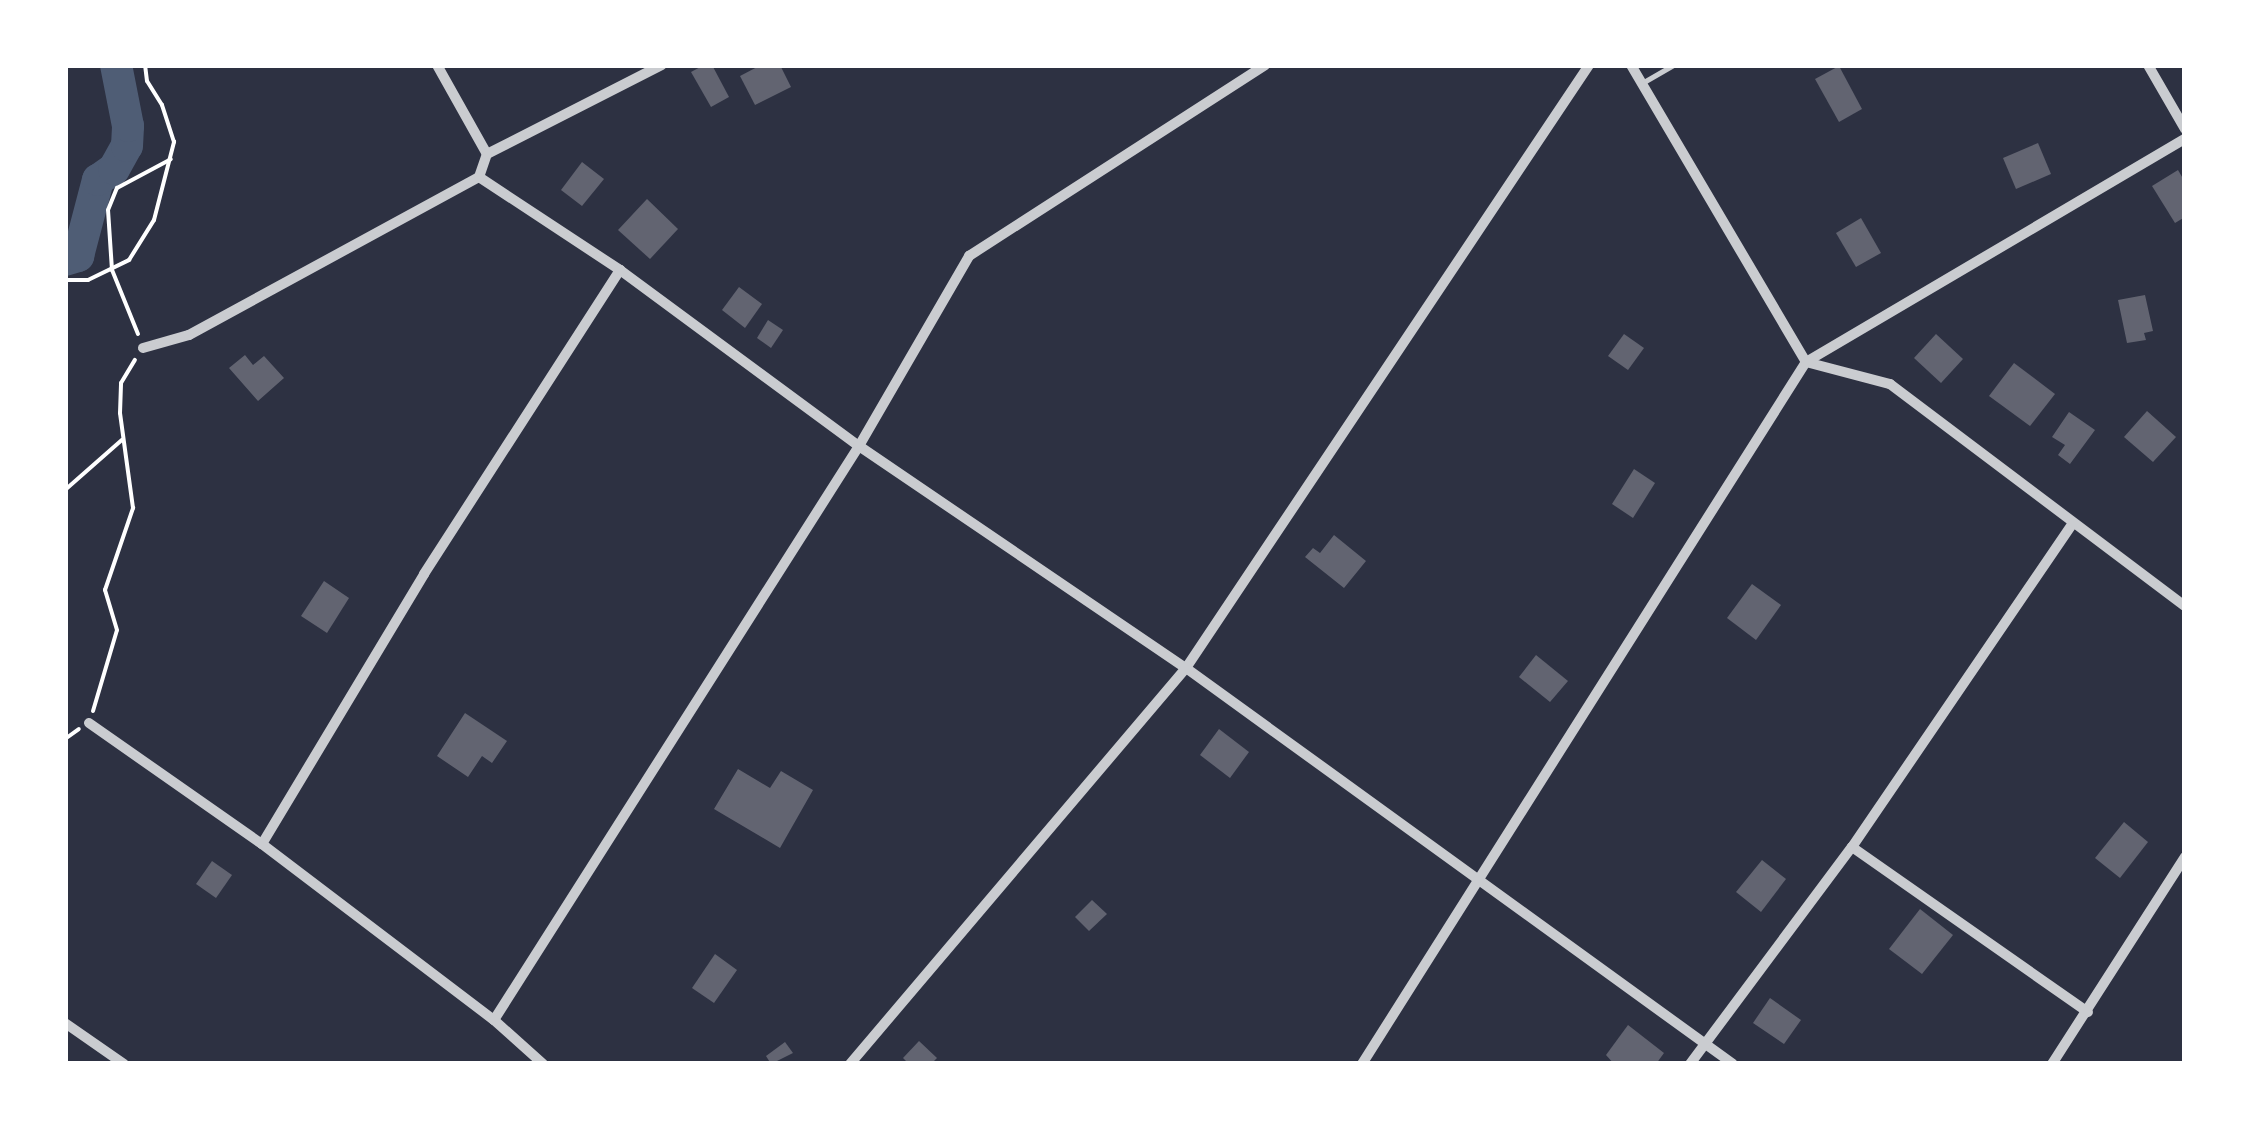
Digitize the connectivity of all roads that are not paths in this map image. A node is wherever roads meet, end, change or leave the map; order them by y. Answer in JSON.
{"nodes":[{"id":1,"x":437,"y":65,"type":"edge"},
{"id":2,"x":662,"y":65,"type":"edge"},
{"id":3,"x":1265,"y":65,"type":"edge"},
{"id":4,"x":1589,"y":65,"type":"edge"},
{"id":5,"x":1631,"y":65,"type":"edge"},
{"id":6,"x":1674,"y":65,"type":"edge"},
{"id":7,"x":2148,"y":65,"type":"edge"},
{"id":8,"x":1642,"y":82,"type":"junction"},
{"id":9,"x":2185,"y":128,"type":"edge"},
{"id":10,"x":2185,"y":139,"type":"edge"},
{"id":11,"x":488,"y":154,"type":"junction"},
{"id":12,"x":479,"y":177,"type":"junction"},
{"id":13,"x":620,"y":270,"type":"junction"},
{"id":14,"x":143,"y":348,"type":"road end"},
{"id":15,"x":1806,"y":362,"type":"junction"},
{"id":16,"x":859,"y":446,"type":"junction"},
{"id":17,"x":2073,"y":523,"type":"junction"},
{"id":18,"x":2185,"y":606,"type":"edge"},
{"id":19,"x":1186,"y":668,"type":"junction"},
{"id":20,"x":89,"y":723,"type":"road end"},
{"id":21,"x":262,"y":844,"type":"junction"},
{"id":22,"x":1852,"y":847,"type":"junction"},
{"id":23,"x":2185,"y":857,"type":"edge"},
{"id":24,"x":1479,"y":877,"type":"junction"},
{"id":25,"x":2088,"y":1012,"type":"junction"},
{"id":26,"x":494,"y":1020,"type":"junction"},
{"id":27,"x":65,"y":1023,"type":"edge"},
{"id":28,"x":1704,"y":1044,"type":"junction"},
{"id":29,"x":525,"y":1049,"type":"junction"},
{"id":30,"x":124,"y":1064,"type":"edge"},
{"id":31,"x":516,"y":1064,"type":"edge"},
{"id":32,"x":543,"y":1064,"type":"edge"},
{"id":33,"x":850,"y":1064,"type":"edge"},
{"id":34,"x":1362,"y":1064,"type":"edge"},
{"id":35,"x":1690,"y":1064,"type":"edge"},
{"id":36,"x":1734,"y":1064,"type":"edge"},
{"id":37,"x":2052,"y":1064,"type":"edge"}],
"edges":[{"from":1,"to":11,"type":"street"},
{"from":2,"to":11,"type":"street"},
{"from":3,"to":16,"type":"street"},
{"from":4,"to":19,"type":"street"},
{"from":5,"to":8,"type":"street"},
{"from":6,"to":8,"type":"lane"},
{"from":7,"to":9,"type":"street"},
{"from":8,"to":15,"type":"street"},
{"from":10,"to":15,"type":"street"},
{"from":11,"to":12,"type":"street"},
{"from":12,"to":13,"type":"street"},
{"from":12,"to":14,"type":"street"},
{"from":13,"to":16,"type":"street"},
{"from":13,"to":21,"type":"street"},
{"from":15,"to":17,"type":"street"},
{"from":15,"to":24,"type":"street"},
{"from":16,"to":19,"type":"street"},
{"from":16,"to":26,"type":"street"},
{"from":17,"to":18,"type":"street"},
{"from":17,"to":22,"type":"street"},
{"from":19,"to":24,"type":"street"},
{"from":19,"to":33,"type":"street"},
{"from":20,"to":21,"type":"street"},
{"from":21,"to":26,"type":"street"},
{"from":22,"to":25,"type":"street"},
{"from":22,"to":28,"type":"street"},
{"from":23,"to":25,"type":"street"},
{"from":24,"to":28,"type":"street"},
{"from":24,"to":34,"type":"street"},
{"from":25,"to":37,"type":"street"},
{"from":26,"to":29,"type":"street"},
{"from":27,"to":30,"type":"street"},
{"from":28,"to":35,"type":"street"},
{"from":28,"to":36,"type":"street"},
{"from":29,"to":31,"type":"street"},
{"from":29,"to":32,"type":"street"}]}
